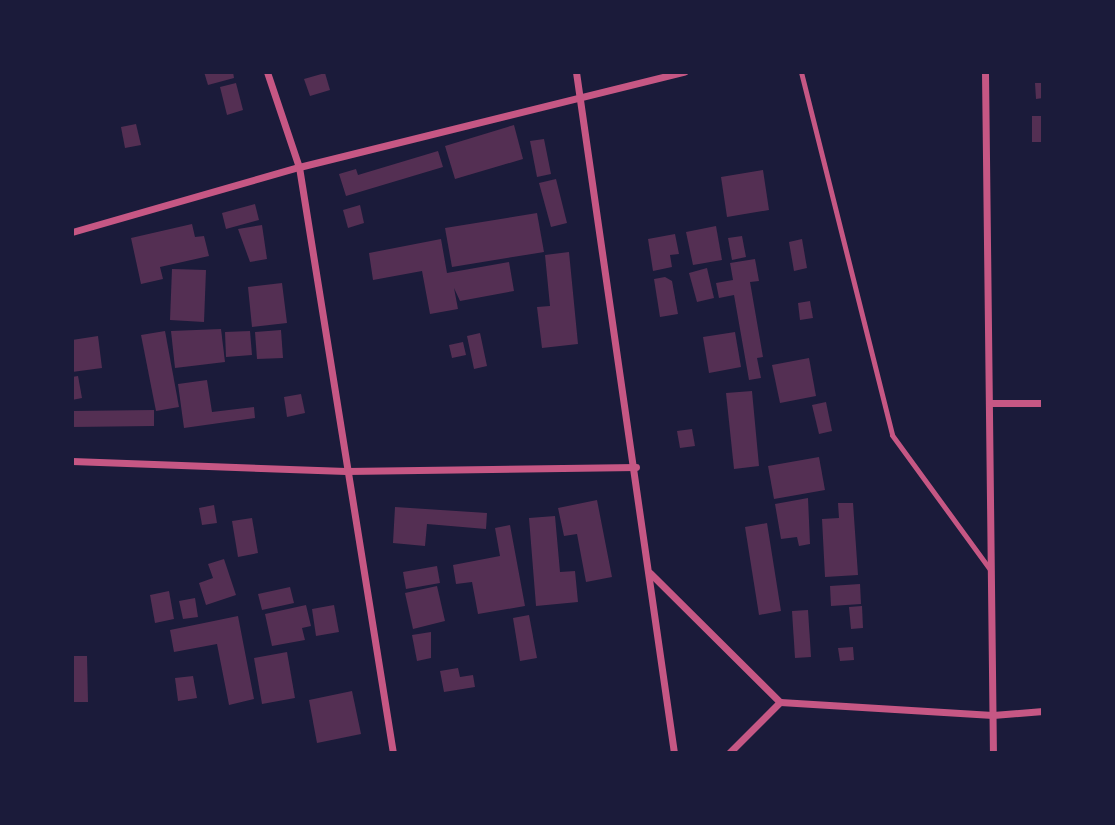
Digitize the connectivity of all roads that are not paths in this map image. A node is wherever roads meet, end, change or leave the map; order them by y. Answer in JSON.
{"nodes":[{"id":1,"x":267,"y":72,"type":"edge"},
{"id":2,"x":576,"y":72,"type":"edge"},
{"id":3,"x":684,"y":72,"type":"edge"},
{"id":4,"x":801,"y":72,"type":"edge"},
{"id":5,"x":985,"y":72,"type":"edge"},
{"id":6,"x":580,"y":97,"type":"junction"},
{"id":7,"x":299,"y":167,"type":"junction"},
{"id":8,"x":72,"y":232,"type":"edge"},
{"id":9,"x":1043,"y":402,"type":"edge"},
{"id":10,"x":989,"y":403,"type":"junction"},
{"id":11,"x":72,"y":461,"type":"edge"},
{"id":12,"x":636,"y":467,"type":"junction"},
{"id":13,"x":346,"y":471,"type":"junction"},
{"id":14,"x":650,"y":572,"type":"junction"},
{"id":15,"x":991,"y":572,"type":"junction"},
{"id":16,"x":780,"y":702,"type":"junction"},
{"id":17,"x":1043,"y":711,"type":"edge"},
{"id":18,"x":993,"y":715,"type":"junction"},
{"id":19,"x":393,"y":753,"type":"edge"},
{"id":20,"x":674,"y":753,"type":"edge"},
{"id":21,"x":729,"y":753,"type":"edge"},
{"id":22,"x":993,"y":753,"type":"edge"}],
"edges":[{"from":1,"to":7,"type":"street"},
{"from":2,"to":6,"type":"street"},
{"from":3,"to":6,"type":"street"},
{"from":4,"to":15,"type":"lane"},
{"from":5,"to":10,"type":"street"},
{"from":6,"to":7,"type":"street"},
{"from":6,"to":12,"type":"street"},
{"from":7,"to":8,"type":"street"},
{"from":7,"to":13,"type":"street"},
{"from":9,"to":10,"type":"street"},
{"from":10,"to":15,"type":"street"},
{"from":11,"to":13,"type":"street"},
{"from":12,"to":13,"type":"street"},
{"from":12,"to":14,"type":"street"},
{"from":13,"to":19,"type":"street"},
{"from":14,"to":16,"type":"street"},
{"from":14,"to":20,"type":"street"},
{"from":15,"to":18,"type":"street"},
{"from":16,"to":18,"type":"street"},
{"from":16,"to":21,"type":"street"},
{"from":17,"to":18,"type":"street"},
{"from":18,"to":22,"type":"street"}]}
